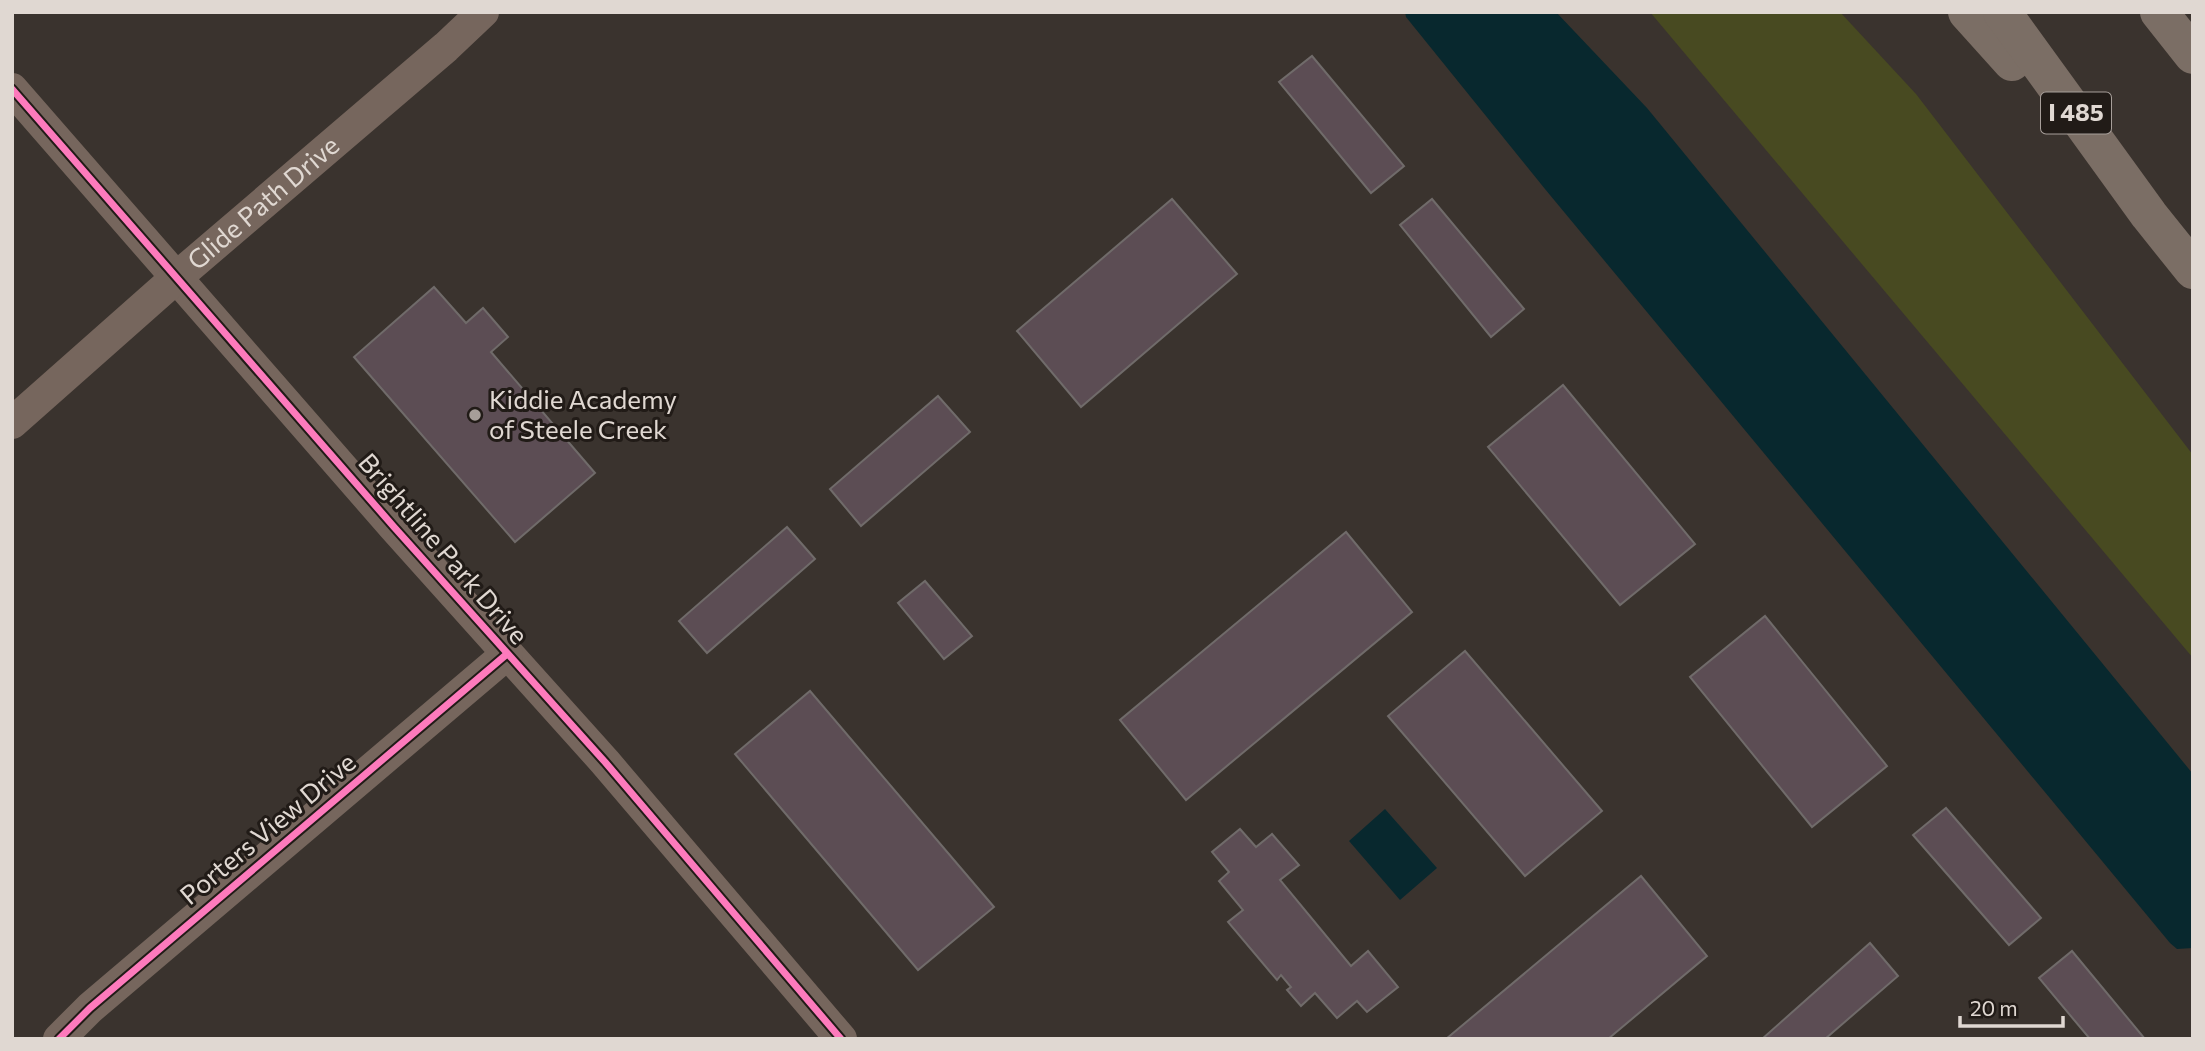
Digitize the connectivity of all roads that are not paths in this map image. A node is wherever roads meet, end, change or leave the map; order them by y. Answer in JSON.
{"nodes":[{"id":1,"x":483,"y":12,"type":"edge"},
{"id":2,"x":1967,"y":12,"type":"edge"},
{"id":3,"x":2002,"y":12,"type":"edge"},
{"id":4,"x":2159,"y":12,"type":"edge"},
{"id":5,"x":2193,"y":55,"type":"edge"},
{"id":6,"x":12,"y":89,"type":"edge"},
{"id":7,"x":2149,"y":215,"type":"junction"},
{"id":8,"x":2193,"y":270,"type":"edge"},
{"id":9,"x":177,"y":276,"type":"junction"},
{"id":10,"x":12,"y":423,"type":"edge"},
{"id":11,"x":507,"y":654,"type":"junction"},
{"id":12,"x":59,"y":1039,"type":"edge"},
{"id":13,"x":841,"y":1039,"type":"edge"}],
"edges":[{"from":1,"to":9,"type":"street","name":"Glide Path Drive"},
{"from":2,"to":7,"type":"highway"},
{"from":3,"to":7,"type":"highway","number":"I 485"},
{"from":4,"to":5,"type":"highway"},
{"from":6,"to":9,"type":"street","name":"Brightline Park Drive"},
{"from":7,"to":8,"type":"highway","number":"I 485"},
{"from":9,"to":10,"type":"street","name":"Glide Path Drive"},
{"from":9,"to":11,"type":"street","name":"Brightline Park Drive"},
{"from":11,"to":12,"type":"street","name":"Porters View Drive"},
{"from":11,"to":13,"type":"street","name":"Brightline Park Drive"}]}
